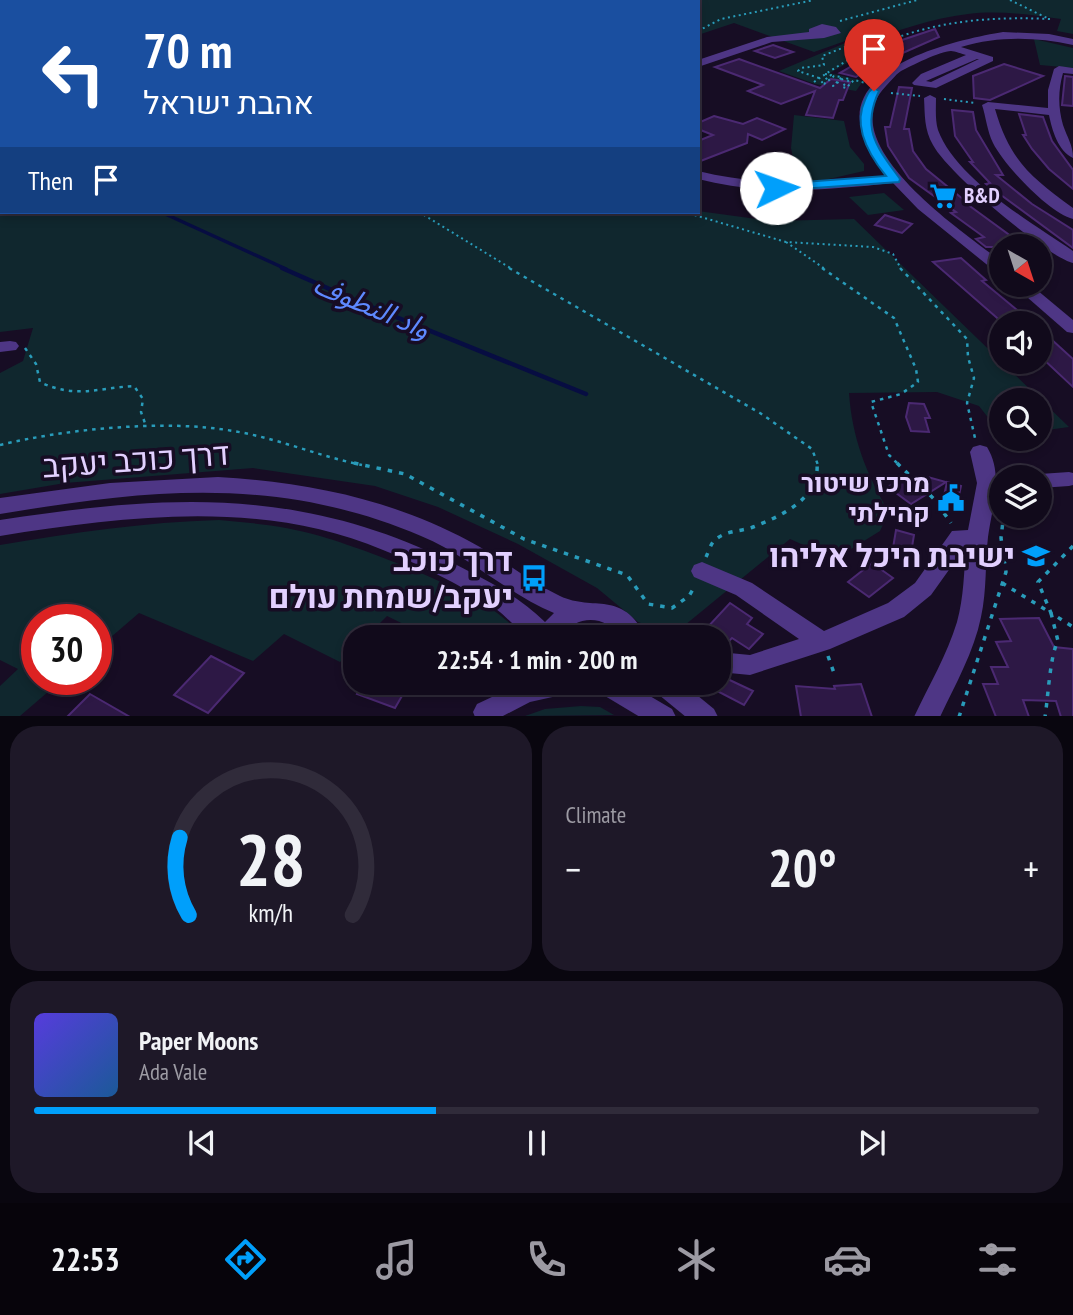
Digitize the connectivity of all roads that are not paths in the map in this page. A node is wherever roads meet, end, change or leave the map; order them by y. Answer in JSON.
{"nodes":[{"id":1,"x":818,"y":30,"type":"road end"},
{"id":2,"x":1073,"y":42,"type":"edge"},
{"id":3,"x":953,"y":48,"type":"junction"},
{"id":4,"x":976,"y":55,"type":"junction"},
{"id":5,"x":700,"y":63,"type":"edge"},
{"id":6,"x":1073,"y":71,"type":"edge"},
{"id":7,"x":930,"y":97,"type":"road end"},
{"id":8,"x":1055,"y":112,"type":"junction"},
{"id":9,"x":1073,"y":154,"type":"edge"},
{"id":10,"x":700,"y":175,"type":"edge"},
{"id":11,"x":894,"y":179,"type":"junction"},
{"id":12,"x":1073,"y":215,"type":"edge"},
{"id":13,"x":989,"y":258,"type":"edge"},
{"id":14,"x":1073,"y":258,"type":"edge"},
{"id":15,"x":1037,"y":298,"type":"edge"},
{"id":16,"x":1073,"y":328,"type":"edge"},
{"id":17,"x":980,"y":452,"type":"road end"},
{"id":18,"x":989,"y":471,"type":"edge"},
{"id":19,"x":1069,"y":479,"type":"dead end"},
{"id":20,"x":1052,"y":480,"type":"edge"},
{"id":21,"x":989,"y":493,"type":"edge"},
{"id":22,"x":0,"y":506,"type":"edge"},
{"id":23,"x":0,"y":528,"type":"edge"},
{"id":24,"x":968,"y":538,"type":"junction"},
{"id":25,"x":702,"y":571,"type":"road end"},
{"id":26,"x":586,"y":610,"type":"junction"},
{"id":27,"x":533,"y":625,"type":"edge"},
{"id":28,"x":555,"y":625,"type":"edge"},
{"id":29,"x":625,"y":625,"type":"edge"},
{"id":30,"x":822,"y":642,"type":"junction"},
{"id":31,"x":731,"y":663,"type":"edge"},
{"id":32,"x":504,"y":695,"type":"edge"},
{"id":33,"x":517,"y":695,"type":"edge"},
{"id":34,"x":626,"y":695,"type":"edge"},
{"id":35,"x":678,"y":695,"type":"edge"},
{"id":36,"x":483,"y":714,"type":"edge"},
{"id":37,"x":663,"y":716,"type":"edge"},
{"id":38,"x":705,"y":716,"type":"edge"},
{"id":39,"x":927,"y":716,"type":"edge"}],
"edges":[{"from":1,"to":5,"type":"street"},
{"from":2,"to":3,"type":"street"},
{"from":3,"to":4,"type":"street"},
{"from":3,"to":11,"type":"street"},
{"from":4,"to":4,"type":"street"},
{"from":6,"to":8,"type":"street"},
{"from":7,"to":14,"type":"street"},
{"from":8,"to":9,"type":"street"},
{"from":8,"to":12,"type":"street"},
{"from":10,"to":11,"type":"street"},
{"from":11,"to":13,"type":"street"},
{"from":15,"to":16,"type":"street"},
{"from":17,"to":18,"type":"street"},
{"from":19,"to":20,"type":"street"},
{"from":21,"to":24,"type":"street"},
{"from":22,"to":26,"type":"street","name":"דרך כוכב יעקב"},
{"from":23,"to":27,"type":"street","name":"דרך כוכב יעקב"},
{"from":24,"to":30,"type":"street"},
{"from":24,"to":39,"type":"street"},
{"from":25,"to":30,"type":"street"},
{"from":26,"to":28,"type":"street"},
{"from":26,"to":29,"type":"street","name":"דרך כוכב יעקב"},
{"from":30,"to":31,"type":"street"},
{"from":32,"to":36,"type":"street"},
{"from":33,"to":36,"type":"street"},
{"from":34,"to":37,"type":"street"},
{"from":35,"to":38,"type":"street"}]}
